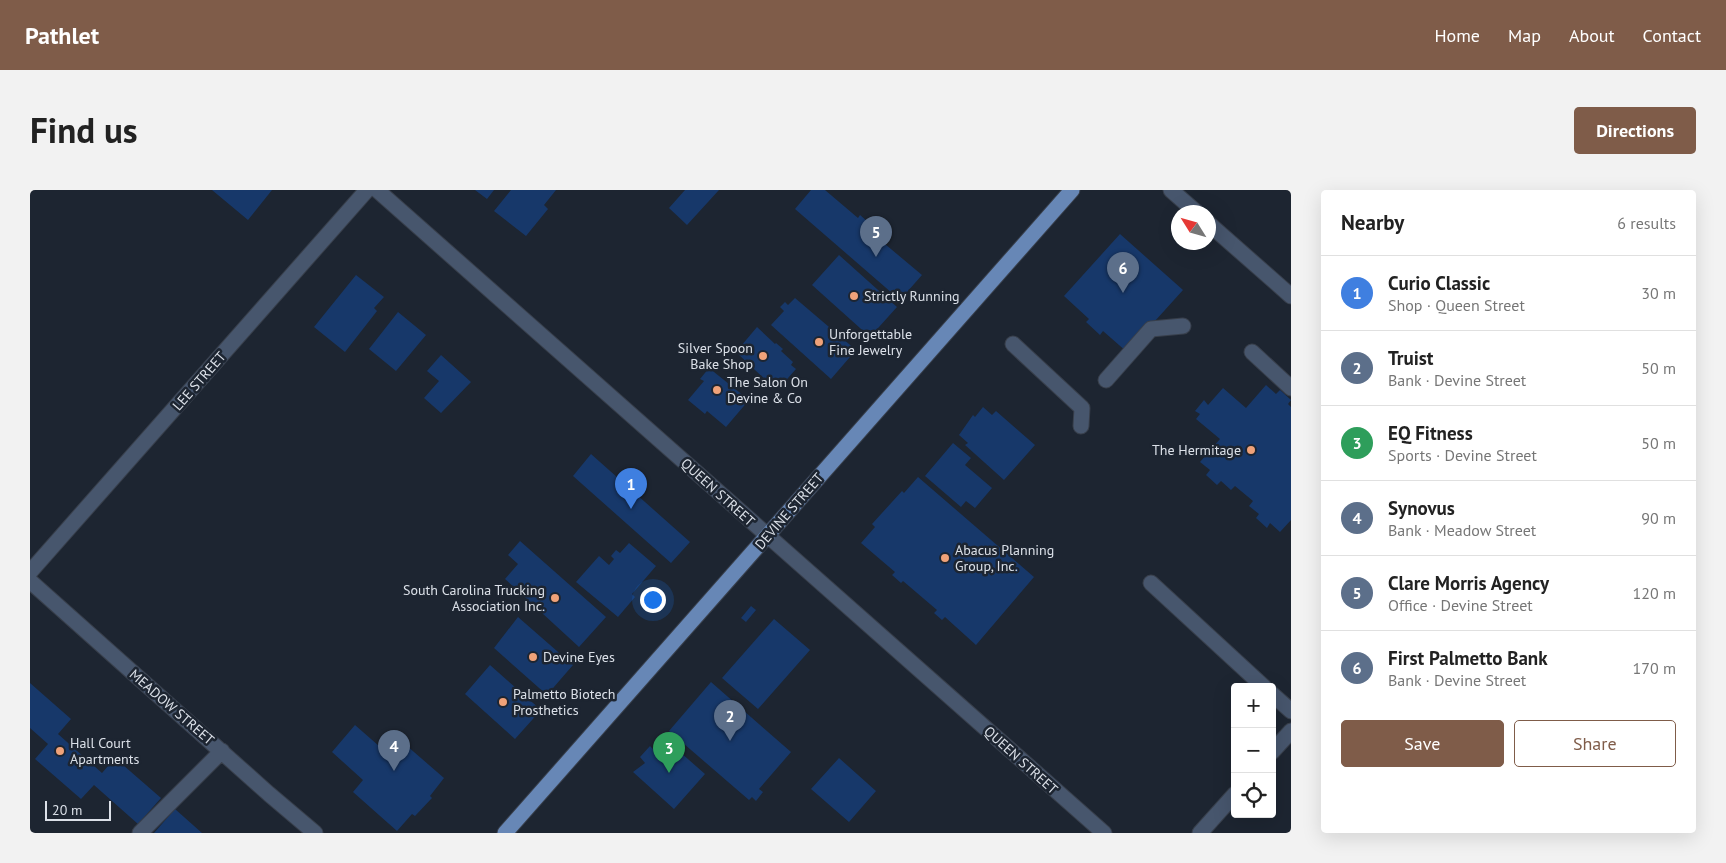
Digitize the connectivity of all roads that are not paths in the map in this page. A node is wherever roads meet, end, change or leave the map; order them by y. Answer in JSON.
{"nodes":[{"id":1,"x":367,"y":190,"type":"edge"},
{"id":2,"x":377,"y":190,"type":"edge"},
{"id":3,"x":1072,"y":190,"type":"edge"},
{"id":4,"x":1171,"y":190,"type":"edge"},
{"id":5,"x":1188,"y":205,"type":"edge"},
{"id":6,"x":1216,"y":230,"type":"edge"},
{"id":7,"x":1291,"y":296,"type":"edge"},
{"id":8,"x":1182,"y":326,"type":"dead end"},
{"id":9,"x":1013,"y":344,"type":"dead end"},
{"id":10,"x":1252,"y":352,"type":"dead end"},
{"id":11,"x":1106,"y":380,"type":"dead end"},
{"id":12,"x":1291,"y":388,"type":"edge"},
{"id":13,"x":1081,"y":426,"type":"dead end"},
{"id":14,"x":768,"y":536,"type":"junction"},
{"id":15,"x":30,"y":572,"type":"edge"},
{"id":16,"x":30,"y":581,"type":"edge"},
{"id":17,"x":1151,"y":583,"type":"dead end"},
{"id":18,"x":1260,"y":683,"type":"edge"},
{"id":19,"x":1276,"y":698,"type":"edge"},
{"id":20,"x":1291,"y":711,"type":"edge"},
{"id":21,"x":1291,"y":731,"type":"edge"},
{"id":22,"x":1276,"y":748,"type":"edge"},
{"id":23,"x":222,"y":751,"type":"junction"},
{"id":24,"x":1231,"y":798,"type":"edge"},
{"id":25,"x":140,"y":833,"type":"edge"},
{"id":26,"x":315,"y":833,"type":"edge"},
{"id":27,"x":505,"y":833,"type":"edge"},
{"id":28,"x":1104,"y":833,"type":"edge"},
{"id":29,"x":1200,"y":833,"type":"edge"}],
"edges":[{"from":1,"to":15,"type":"street","name":"LEE STREET"},
{"from":2,"to":14,"type":"street","name":"QUEEN STREET"},
{"from":3,"to":14,"type":"main road","name":"DEVINE STREET"},
{"from":4,"to":5,"type":"street"},
{"from":6,"to":7,"type":"street"},
{"from":8,"to":11,"type":"street"},
{"from":9,"to":13,"type":"street"},
{"from":10,"to":12,"type":"street"},
{"from":14,"to":27,"type":"main road","name":"DEVINE STREET"},
{"from":14,"to":28,"type":"street","name":"QUEEN STREET"},
{"from":16,"to":23,"type":"street","name":"MEADOW STREET"},
{"from":17,"to":18,"type":"street"},
{"from":19,"to":20,"type":"street"},
{"from":21,"to":22,"type":"street"},
{"from":23,"to":25,"type":"street"},
{"from":23,"to":26,"type":"street","name":"MEADOW STREET"},
{"from":24,"to":29,"type":"street"}]}
